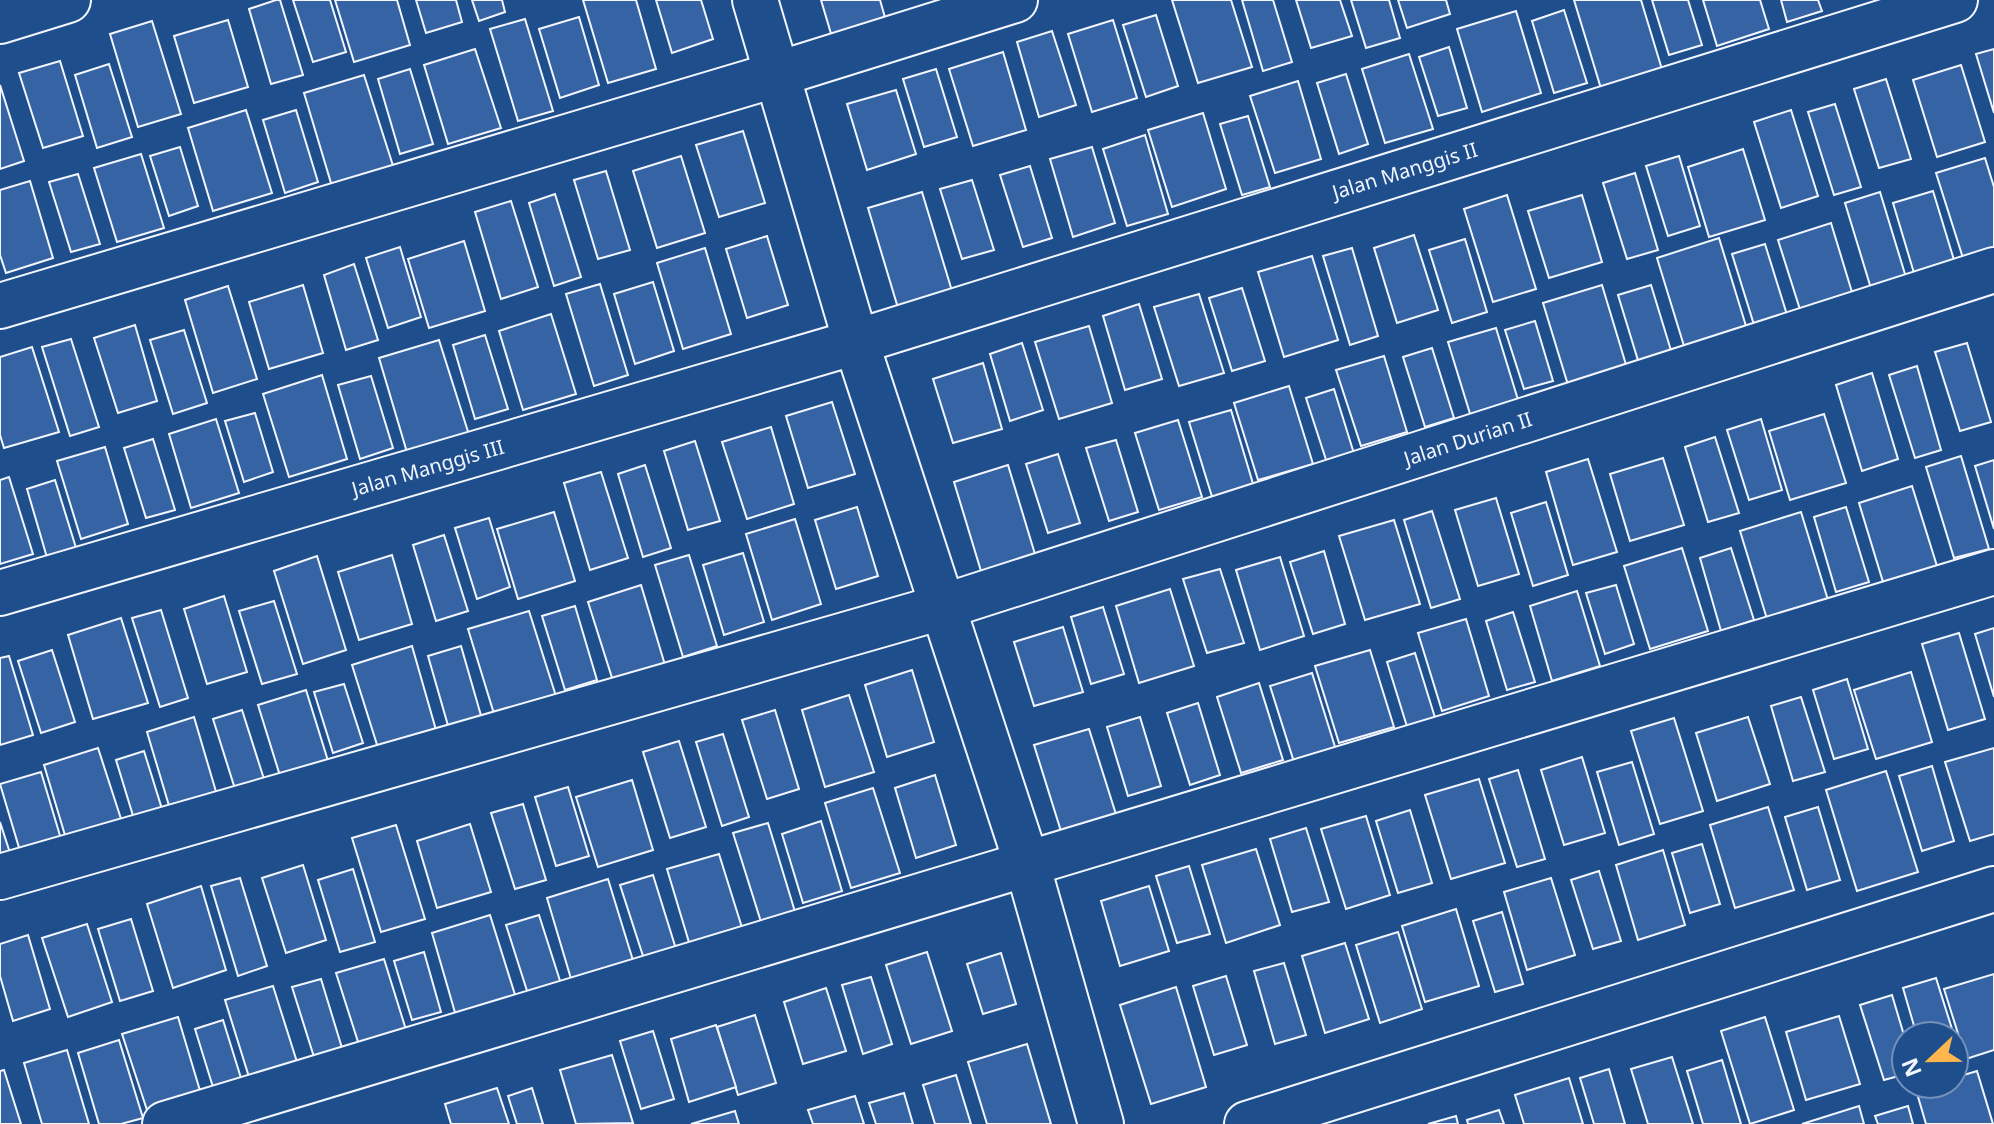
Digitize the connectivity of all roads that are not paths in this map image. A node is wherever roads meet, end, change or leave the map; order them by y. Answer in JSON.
{"nodes":[{"id":1,"x":68,"y":0,"type":"edge"},
{"id":2,"x":755,"y":0,"type":"edge"},
{"id":3,"x":1015,"y":0,"type":"edge"},
{"id":4,"x":1955,"y":0,"type":"edge"},
{"id":5,"x":0,"y":21,"type":"edge"},
{"id":6,"x":778,"y":74,"type":"junction"},
{"id":7,"x":1994,"y":270,"type":"edge"},
{"id":8,"x":0,"y":306,"type":"edge"},
{"id":9,"x":856,"y":342,"type":"junction"},
{"id":10,"x":1994,"y":572,"type":"edge"},
{"id":11,"x":0,"y":593,"type":"edge"},
{"id":12,"x":942,"y":607,"type":"junction"},
{"id":13,"x":1027,"y":864,"type":"junction"},
{"id":14,"x":0,"y":877,"type":"edge"},
{"id":15,"x":1994,"y":889,"type":"edge"},
{"id":16,"x":165,"y":1124,"type":"edge"},
{"id":17,"x":1101,"y":1124,"type":"edge"},
{"id":18,"x":1247,"y":1124,"type":"edge"}],
"edges":[{"from":1,"to":5,"type":"street"},
{"from":2,"to":6,"type":"street"},
{"from":3,"to":6,"type":"street"},
{"from":4,"to":9,"type":"street","name":"Jalan Manggis II"},
{"from":6,"to":8,"type":"street"},
{"from":6,"to":9,"type":"street"},
{"from":7,"to":12,"type":"street","name":"Jalan Durian II"},
{"from":9,"to":11,"type":"street","name":"Jalan Manggis III"},
{"from":9,"to":12,"type":"street"},
{"from":10,"to":13,"type":"street"},
{"from":12,"to":13,"type":"street"},
{"from":12,"to":14,"type":"street","name":"Jalan Durian II"},
{"from":13,"to":16,"type":"street"},
{"from":13,"to":17,"type":"street"},
{"from":15,"to":18,"type":"street"}]}
